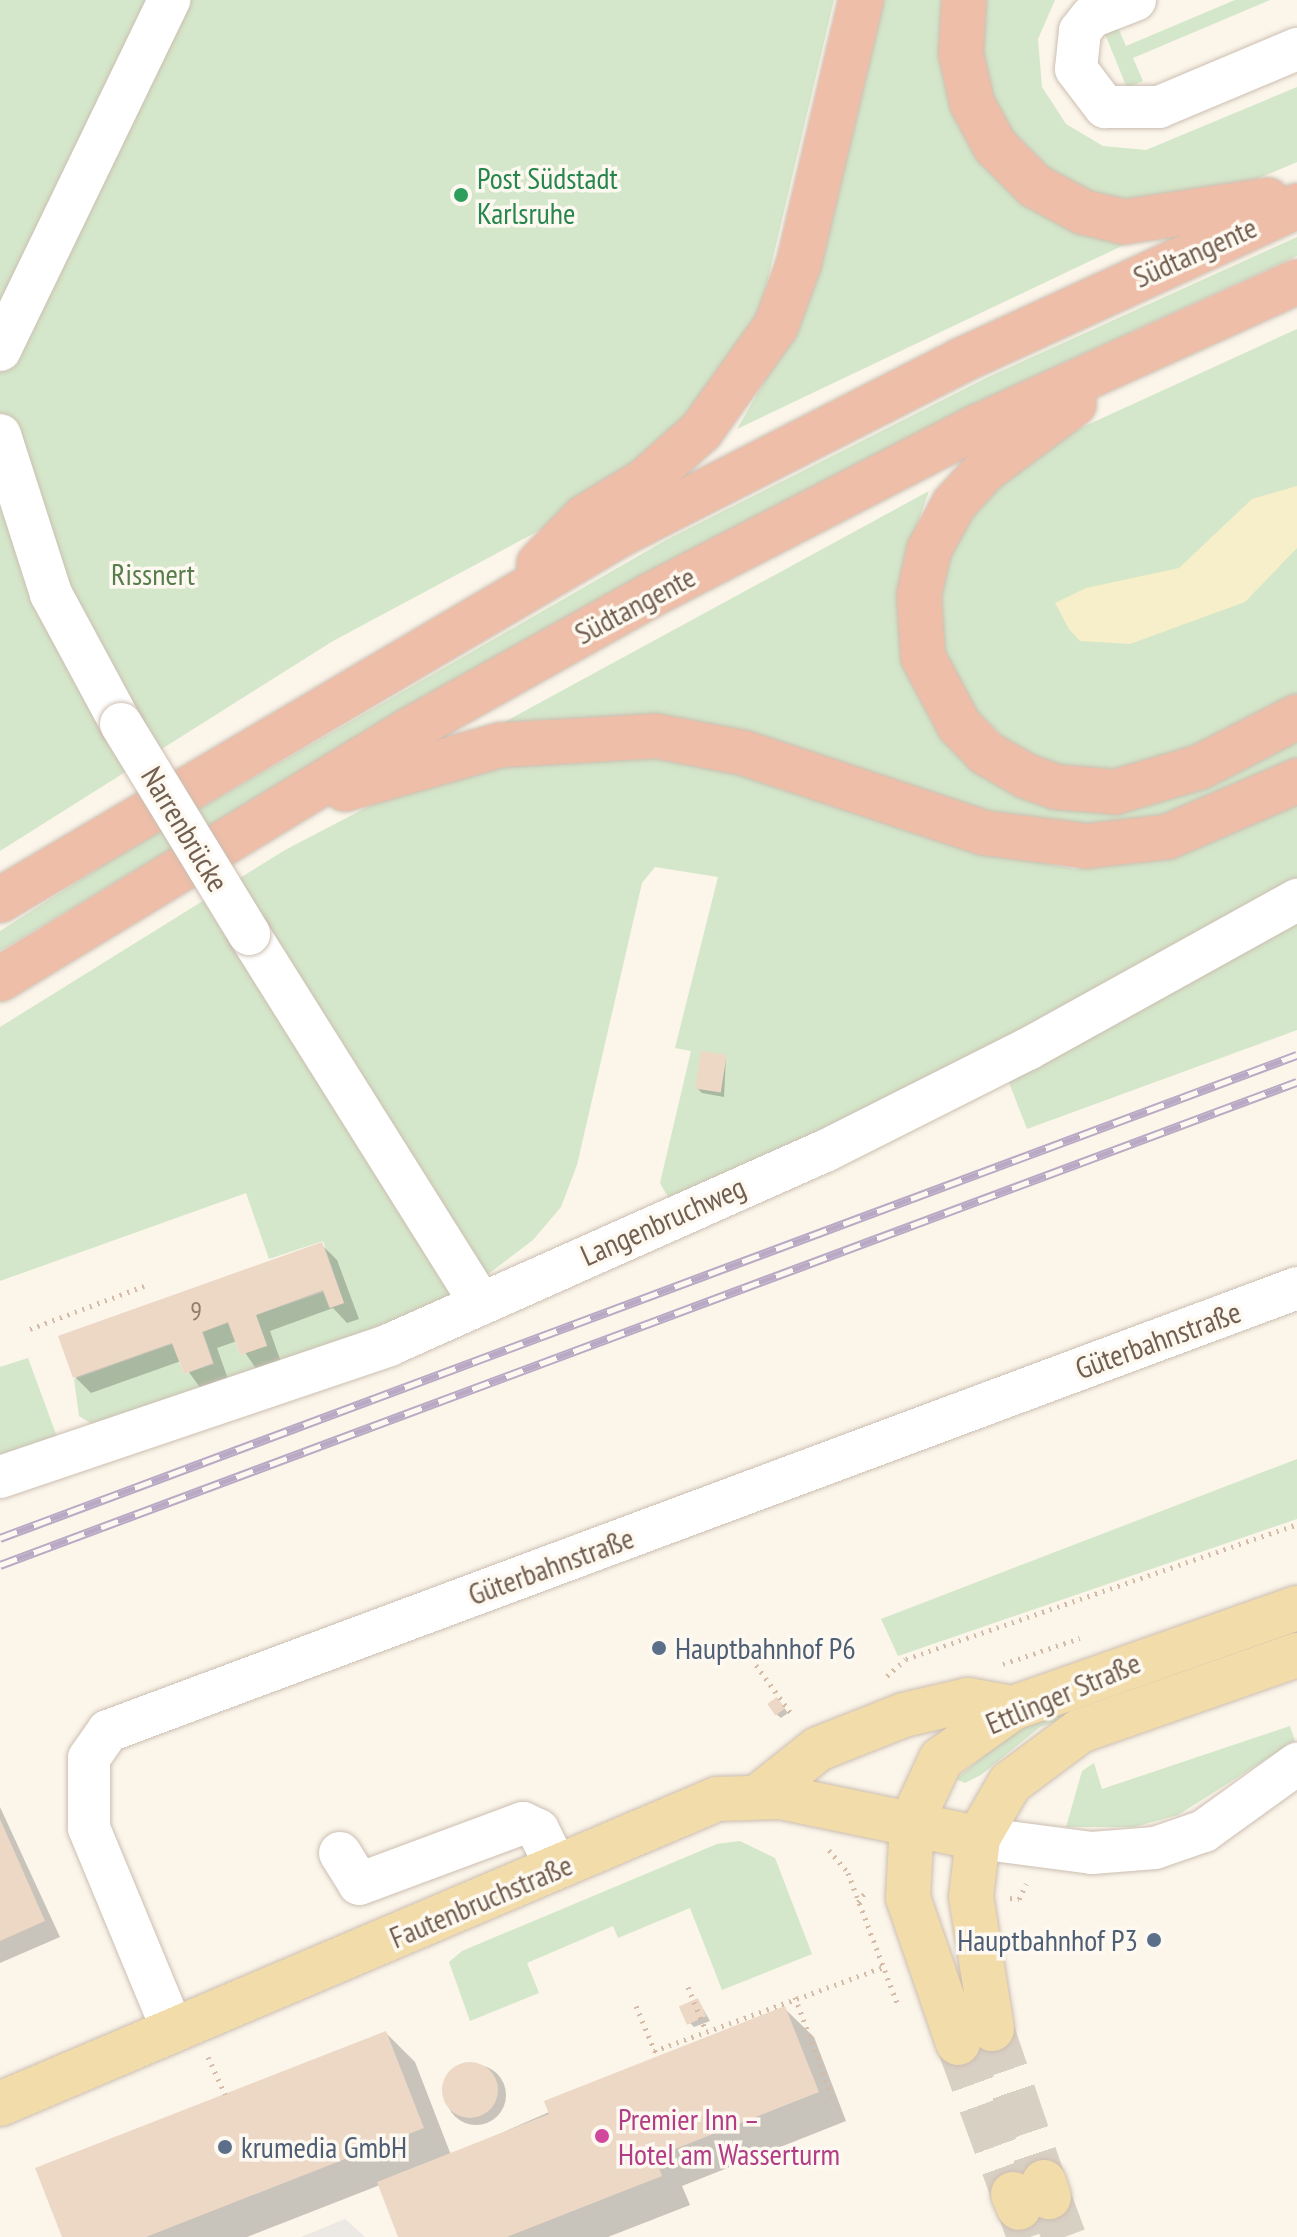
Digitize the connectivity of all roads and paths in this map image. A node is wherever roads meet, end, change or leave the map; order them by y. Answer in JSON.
{"nodes":[{"id":1,"x":169,"y":0,"type":"edge"},
{"id":2,"x":861,"y":0,"type":"edge"},
{"id":3,"x":964,"y":0,"type":"edge"},
{"id":4,"x":1135,"y":0,"type":"edge"},
{"id":5,"x":1297,"y":49,"type":"edge"},
{"id":6,"x":1297,"y":194,"type":"edge"},
{"id":7,"x":1297,"y":206,"type":"edge"},
{"id":8,"x":1297,"y":282,"type":"edge"},
{"id":9,"x":0,"y":350,"type":"edge"},
{"id":10,"x":1112,"y":364,"type":"junction"},
{"id":11,"x":0,"y":435,"type":"edge"},
{"id":12,"x":497,"y":603,"type":"junction"},
{"id":13,"x":1297,"y":717,"type":"edge"},
{"id":14,"x":1297,"y":781,"type":"edge"},
{"id":15,"x":289,"y":806,"type":"junction"},
{"id":16,"x":0,"y":900,"type":"edge"},
{"id":17,"x":1297,"y":900,"type":"edge"},
{"id":18,"x":0,"y":979,"type":"edge"},
{"id":19,"x":144,"y":1286,"type":"dead end"},
{"id":20,"x":1297,"y":1288,"type":"edge"},
{"id":21,"x":480,"y":1302,"type":"junction"},
{"id":22,"x":30,"y":1329,"type":"dead end"},
{"id":23,"x":0,"y":1477,"type":"edge"},
{"id":24,"x":1297,"y":1524,"type":"edge"},
{"id":25,"x":1297,"y":1608,"type":"edge"},
{"id":26,"x":1297,"y":1655,"type":"edge"},
{"id":27,"x":756,"y":1665,"type":"dead end"},
{"id":28,"x":882,"y":1680,"type":"dead end"},
{"id":29,"x":1013,"y":1708,"type":"junction"},
{"id":30,"x":801,"y":1729,"type":"dead end"},
{"id":31,"x":1297,"y":1764,"type":"edge"},
{"id":32,"x":759,"y":1796,"type":"junction"},
{"id":33,"x":912,"y":1821,"type":"junction"},
{"id":34,"x":978,"y":1838,"type":"junction"},
{"id":35,"x":340,"y":1853,"type":"dead end"},
{"id":36,"x":842,"y":1861,"type":"dead end"},
{"id":37,"x":557,"y":1868,"type":"junction"},
{"id":38,"x":1028,"y":1878,"type":"dead end"},
{"id":39,"x":1005,"y":1897,"type":"dead end"},
{"id":40,"x":883,"y":1967,"type":"junction"},
{"id":41,"x":688,"y":1987,"type":"dead end"},
{"id":42,"x":795,"y":1997,"type":"junction"},
{"id":43,"x":636,"y":2006,"type":"dead end"},
{"id":44,"x":901,"y":2011,"type":"dead end"},
{"id":45,"x":173,"y":2031,"type":"junction"},
{"id":46,"x":706,"y":2031,"type":"junction"},
{"id":47,"x":209,"y":2059,"type":"dead end"},
{"id":48,"x":225,"y":2094,"type":"dead end"},
{"id":49,"x":833,"y":2100,"type":"dead end"},
{"id":50,"x":0,"y":2104,"type":"edge"}],
"edges":[{"from":1,"to":9,"type":"street"},
{"from":2,"to":12,"type":"highway"},
{"from":3,"to":6,"type":"highway"},
{"from":4,"to":5,"type":"street"},
{"from":7,"to":12,"type":"highway","name":"Südtangente"},
{"from":8,"to":10,"type":"highway","name":"Südtangente"},
{"from":10,"to":13,"type":"highway"},
{"from":10,"to":15,"type":"highway","name":"Südtangente"},
{"from":11,"to":21,"type":"street","name":"Narrenbrücke","bridge":true},
{"from":12,"to":16,"type":"highway","name":"Südtangente"},
{"from":14,"to":15,"type":"highway"},
{"from":15,"to":18,"type":"highway","name":"Südtangente"},
{"from":17,"to":21,"type":"street","name":"Langenbruchweg"},
{"from":19,"to":22,"type":"path"},
{"from":20,"to":45,"type":"street","name":"Güterbahnstraße"},
{"from":21,"to":23,"type":"street","name":"Langenbruchweg"},
{"from":24,"to":28,"type":"path"},
{"from":25,"to":29,"type":"main road","name":"Ettlinger Straße"},
{"from":26,"to":34,"type":"main road","name":"Ettlinger Straße"},
{"from":27,"to":30,"type":"path"},
{"from":29,"to":32,"type":"main road"},
{"from":29,"to":33,"type":"main road","name":"Ettlinger Straße"},
{"from":31,"to":34,"type":"street"},
{"from":32,"to":33,"type":"main road","name":"Fautenbruchstraße"},
{"from":32,"to":37,"type":"main road","name":"Fautenbruchstraße"},
{"from":33,"to":34,"type":"main road","name":"Fautenbruchstraße"},
{"from":33,"to":34,"type":"main road","name":"Ettlinger Straße"},
{"from":35,"to":37,"type":"street"},
{"from":36,"to":40,"type":"path"},
{"from":37,"to":45,"type":"main road","name":"Fautenbruchstraße"},
{"from":38,"to":39,"type":"path"},
{"from":40,"to":42,"type":"path"},
{"from":40,"to":44,"type":"path"},
{"from":41,"to":46,"type":"path"},
{"from":42,"to":46,"type":"path"},
{"from":42,"to":49,"type":"path"},
{"from":43,"to":46,"type":"path"},
{"from":45,"to":50,"type":"main road","name":"Fautenbruchstraße"},
{"from":47,"to":48,"type":"path"}]}
